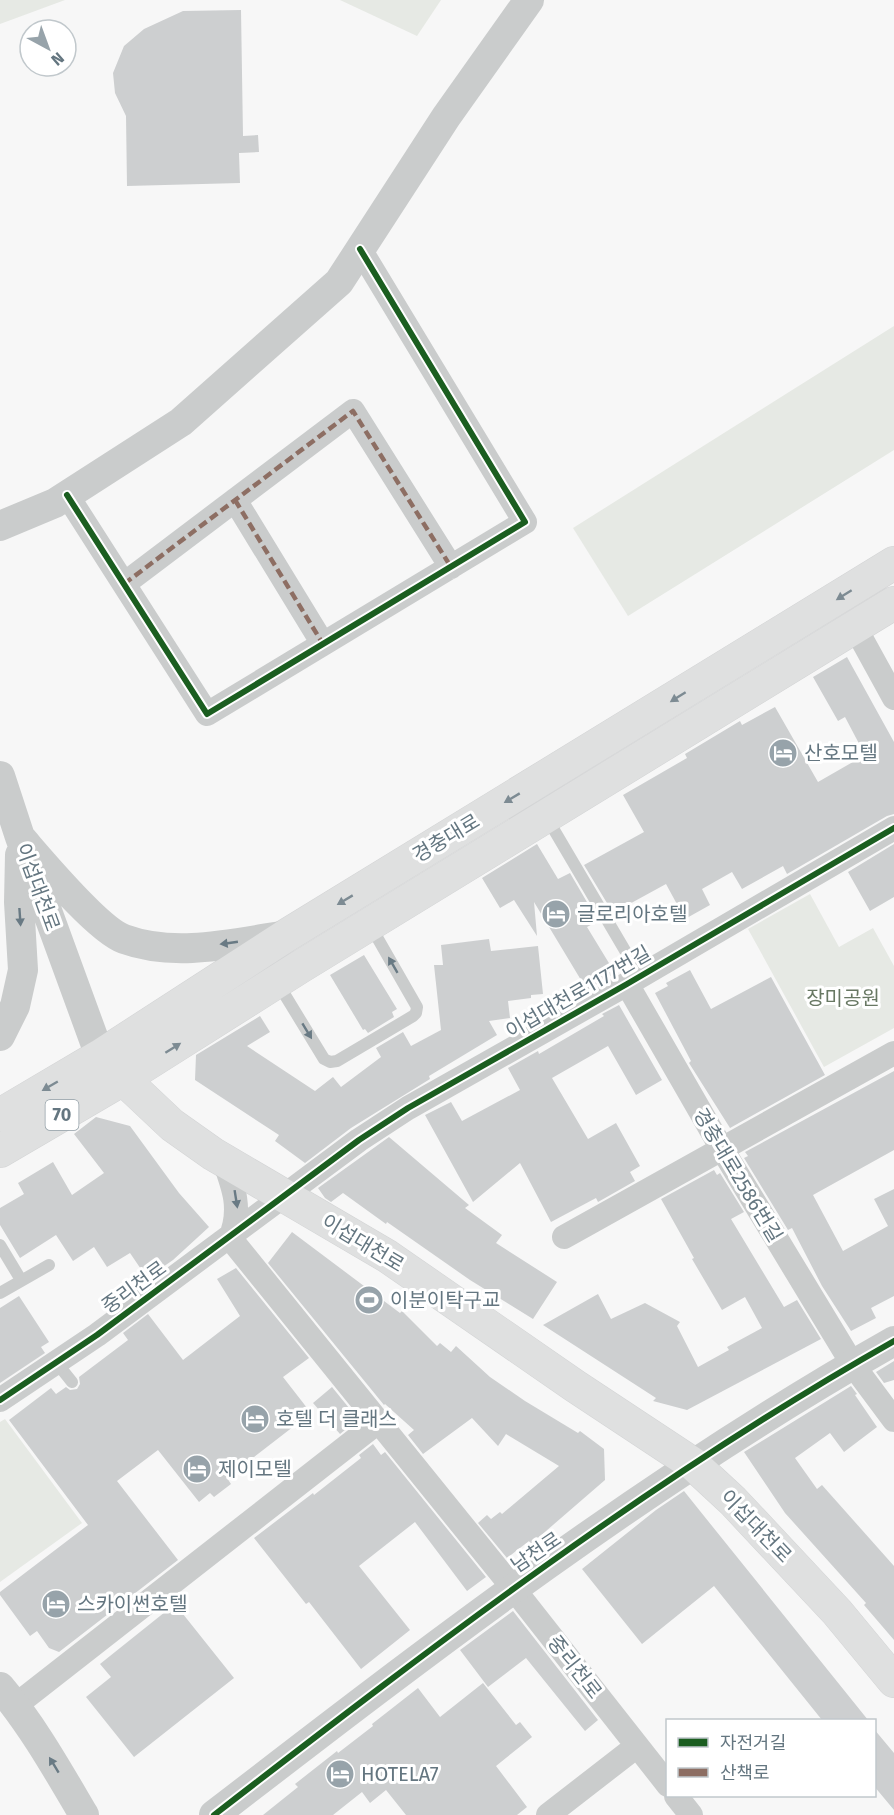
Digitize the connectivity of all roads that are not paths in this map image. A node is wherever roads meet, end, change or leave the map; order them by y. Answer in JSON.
{"nodes":[{"id":1,"x":529,"y":0,"type":"edge"},
{"id":2,"x":360,"y":249,"type":"junction"},
{"id":3,"x":67,"y":495,"type":"junction"},
{"id":4,"x":235,"y":500,"type":"junction"},
{"id":5,"x":0,"y":526,"type":"edge"},
{"id":6,"x":894,"y":564,"type":"edge"},
{"id":7,"x":451,"y":567,"type":"junction"},
{"id":8,"x":124,"y":584,"type":"junction"},
{"id":9,"x":894,"y":603,"type":"edge"},
{"id":10,"x":894,"y":615,"type":"edge"},
{"id":11,"x":857,"y":631,"type":"junction"},
{"id":12,"x":323,"y":644,"type":"junction"},
{"id":13,"x":894,"y":698,"type":"edge"},
{"id":14,"x":0,"y":776,"type":"edge"},
{"id":15,"x":548,"y":821,"type":"junction"},
{"id":16,"x":894,"y":828,"type":"edge"},
{"id":17,"x":20,"y":837,"type":"junction"},
{"id":18,"x":372,"y":922,"type":"junction"},
{"id":19,"x":287,"y":935,"type":"junction"},
{"id":20,"x":633,"y":980,"type":"junction"},
{"id":21,"x":276,"y":981,"type":"junction"},
{"id":22,"x":0,"y":1036,"type":"edge"},
{"id":23,"x":894,"y":1053,"type":"edge"},
{"id":24,"x":100,"y":1056,"type":"junction"},
{"id":25,"x":123,"y":1079,"type":"junction"},
{"id":26,"x":0,"y":1115,"type":"edge"},
{"id":27,"x":722,"y":1149,"type":"junction"},
{"id":28,"x":0,"y":1151,"type":"edge"},
{"id":29,"x":224,"y":1161,"type":"junction"},
{"id":30,"x":285,"y":1197,"type":"junction"},
{"id":31,"x":564,"y":1237,"type":"dead end"},
{"id":32,"x":230,"y":1238,"type":"junction"},
{"id":33,"x":0,"y":1245,"type":"edge"},
{"id":34,"x":49,"y":1265,"type":"dead end"},
{"id":35,"x":21,"y":1280,"type":"junction"},
{"id":36,"x":0,"y":1293,"type":"edge"},
{"id":37,"x":894,"y":1341,"type":"edge"},
{"id":38,"x":56,"y":1362,"type":"junction"},
{"id":39,"x":853,"y":1365,"type":"junction"},
{"id":40,"x":72,"y":1382,"type":"dead end"},
{"id":41,"x":0,"y":1400,"type":"edge"},
{"id":42,"x":894,"y":1420,"type":"edge"},
{"id":43,"x":378,"y":1422,"type":"junction"},
{"id":44,"x":693,"y":1464,"type":"junction"},
{"id":45,"x":513,"y":1588,"type":"junction"},
{"id":46,"x":894,"y":1681,"type":"edge"},
{"id":47,"x":8,"y":1696,"type":"edge"},
{"id":48,"x":637,"y":1746,"type":"junction"},
{"id":49,"x":666,"y":1782,"type":"edge"},
{"id":50,"x":677,"y":1797,"type":"edge"},
{"id":51,"x":84,"y":1815,"type":"edge"},
{"id":52,"x":214,"y":1815,"type":"edge"},
{"id":53,"x":548,"y":1815,"type":"edge"},
{"id":54,"x":691,"y":1815,"type":"edge"}],
"edges":[{"from":1,"to":2,"type":"street"},
{"from":2,"to":3,"type":"street"},
{"from":2,"to":7,"type":"street"},
{"from":3,"to":5,"type":"street"},
{"from":3,"to":8,"type":"street"},
{"from":4,"to":7,"type":"street"},
{"from":4,"to":8,"type":"street"},
{"from":4,"to":12,"type":"street"},
{"from":6,"to":19,"type":"main road","name":"경충대로","one_way":true},
{"from":7,"to":12,"type":"street"},
{"from":8,"to":12,"type":"street"},
{"from":9,"to":11,"type":"main road","name":"경충대로"},
{"from":10,"to":11,"type":"lane","name":"경충대로"},
{"from":11,"to":13,"type":"street"},
{"from":11,"to":15,"type":"main road","name":"경충대로"},
{"from":14,"to":17,"type":"street","name":"이섭대천로"},
{"from":15,"to":18,"type":"main road","name":"경충대로"},
{"from":15,"to":20,"type":"lane","name":"경충대로2586번길"},
{"from":16,"to":20,"type":"street","name":"이섭대천로1177번길"},
{"from":19,"to":17,"type":"street","one_way":true},
{"from":17,"to":22,"type":"street","one_way":true},
{"from":17,"to":24,"type":"street","name":"이섭대천로"},
{"from":18,"to":21,"type":"main road","name":"경충대로"},
{"from":21,"to":18,"type":"lane","one_way":true},
{"from":19,"to":24,"type":"main road","name":"경충대로"},
{"from":20,"to":27,"type":"street","name":"경충대로2586번길"},
{"from":20,"to":30,"type":"street","name":"이섭대천로1177번길"},
{"from":25,"to":21,"type":"main road","name":"경충대로","one_way":true},
{"from":23,"to":27,"type":"street"},
{"from":24,"to":25,"type":"main road","name":"이섭대천로"},
{"from":24,"to":26,"type":"main road","name":"경충대로","number":"70","one_way":true},
{"from":25,"to":28,"type":"main road","name":"경충대로","number":"70"},
{"from":25,"to":29,"type":"main road","name":"이섭대천로"},
{"from":27,"to":31,"type":"street"},
{"from":27,"to":39,"type":"street","name":"경충대로2586번길"},
{"from":29,"to":30,"type":"main road","name":"이섭대천로"},
{"from":29,"to":32,"type":"street","one_way":true},
{"from":30,"to":32,"type":"street","name":"중리천로"},
{"from":30,"to":44,"type":"main road","name":"이섭대천로"},
{"from":32,"to":38,"type":"street","name":"중리천로"},
{"from":32,"to":43,"type":"street"},
{"from":33,"to":35,"type":"lane"},
{"from":34,"to":35,"type":"lane"},
{"from":35,"to":36,"type":"lane"},
{"from":37,"to":39,"type":"street","name":"남천로"},
{"from":38,"to":40,"type":"lane"},
{"from":38,"to":41,"type":"street","name":"중리천로"},
{"from":39,"to":42,"type":"street","name":"경충대로2586번길"},
{"from":39,"to":44,"type":"street","name":"남천로"},
{"from":43,"to":45,"type":"street"},
{"from":43,"to":47,"type":"street"},
{"from":44,"to":45,"type":"street","name":"남천로"},
{"from":44,"to":46,"type":"main road","name":"이섭대천로"},
{"from":45,"to":48,"type":"street","name":"중리천로"},
{"from":45,"to":52,"type":"street","name":"남천로"},
{"from":51,"to":47,"type":"street","one_way":true},
{"from":48,"to":49,"type":"street","name":"중리천로"},
{"from":48,"to":53,"type":"street"},
{"from":50,"to":54,"type":"street"}]}
